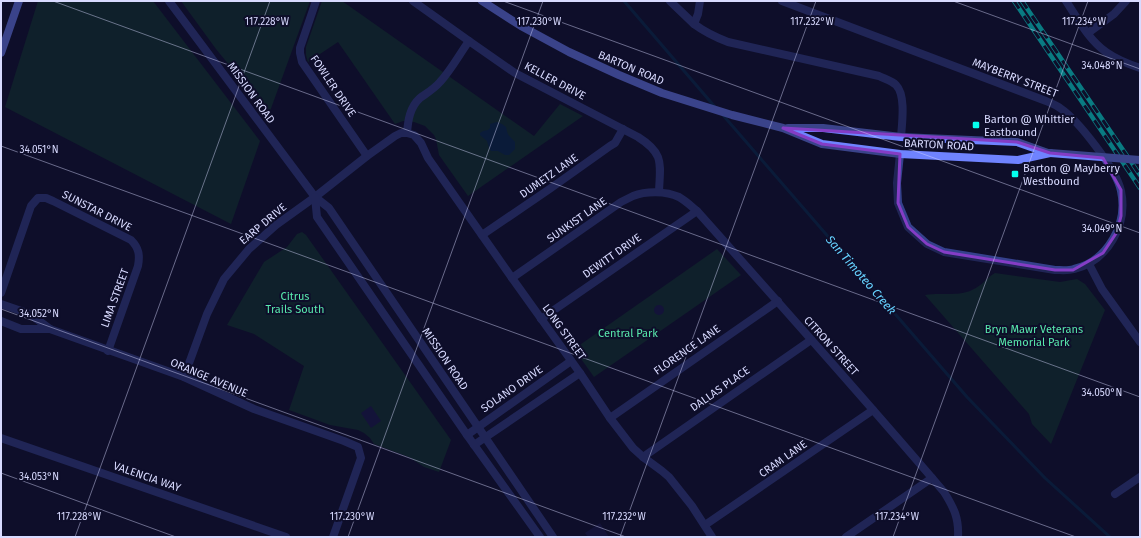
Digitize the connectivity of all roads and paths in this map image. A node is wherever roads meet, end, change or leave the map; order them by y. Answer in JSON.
{"nodes":[{"id":1,"x":19,"y":1,"type":"edge"},
{"id":2,"x":169,"y":1,"type":"edge"},
{"id":3,"x":316,"y":1,"type":"edge"},
{"id":4,"x":413,"y":1,"type":"edge"},
{"id":5,"x":482,"y":1,"type":"edge"},
{"id":6,"x":670,"y":1,"type":"edge"},
{"id":7,"x":700,"y":1,"type":"edge"},
{"id":8,"x":782,"y":1,"type":"edge"},
{"id":9,"x":1066,"y":1,"type":"edge"},
{"id":10,"x":1126,"y":1,"type":"edge"},
{"id":11,"x":796,"y":3,"type":"edge"},
{"id":12,"x":694,"y":24,"type":"junction"},
{"id":13,"x":1088,"y":33,"type":"junction"},
{"id":14,"x":469,"y":41,"type":"junction"},
{"id":15,"x":1,"y":52,"type":"edge"},
{"id":16,"x":1140,"y":68,"type":"edge"},
{"id":17,"x":783,"y":128,"type":"junction"},
{"id":18,"x":623,"y":129,"type":"junction"},
{"id":19,"x":407,"y":133,"type":"junction"},
{"id":20,"x":901,"y":137,"type":"junction"},
{"id":21,"x":900,"y":154,"type":"junction"},
{"id":22,"x":1050,"y":154,"type":"junction"},
{"id":23,"x":367,"y":156,"type":"junction"},
{"id":24,"x":1140,"y":160,"type":"edge"},
{"id":25,"x":659,"y":192,"type":"junction"},
{"id":26,"x":315,"y":198,"type":"junction"},
{"id":27,"x":696,"y":211,"type":"junction"},
{"id":28,"x":482,"y":235,"type":"junction"},
{"id":29,"x":139,"y":252,"type":"joint"},
{"id":30,"x":1089,"y":264,"type":"junction"},
{"id":31,"x":512,"y":278,"type":"junction"},
{"id":32,"x":1,"y":293,"type":"edge"},
{"id":33,"x":778,"y":301,"type":"junction"},
{"id":34,"x":1,"y":304,"type":"edge"},
{"id":35,"x":540,"y":319,"type":"junction"},
{"id":36,"x":1,"y":322,"type":"edge"},
{"id":37,"x":50,"y":329,"type":"junction"},
{"id":38,"x":811,"y":340,"type":"junction"},
{"id":39,"x":1140,"y":342,"type":"edge"},
{"id":40,"x":108,"y":351,"type":"junction"},
{"id":41,"x":571,"y":361,"type":"junction"},
{"id":42,"x":580,"y":373,"type":"junction"},
{"id":43,"x":184,"y":377,"type":"junction"},
{"id":44,"x":529,"y":391,"type":"junction"},
{"id":45,"x":537,"y":402,"type":"junction"},
{"id":46,"x":873,"y":410,"type":"junction"},
{"id":47,"x":610,"y":418,"type":"junction"},
{"id":48,"x":478,"y":426,"type":"junction"},
{"id":49,"x":467,"y":435,"type":"junction"},
{"id":50,"x":1,"y":438,"type":"edge"},
{"id":51,"x":485,"y":438,"type":"junction"},
{"id":52,"x":474,"y":445,"type":"junction"},
{"id":53,"x":642,"y":457,"type":"junction"},
{"id":54,"x":1140,"y":477,"type":"edge"},
{"id":55,"x":932,"y":478,"type":"junction"},
{"id":56,"x":1115,"y":494,"type":"dead end"},
{"id":57,"x":705,"y":526,"type":"junction"},
{"id":58,"x":286,"y":537,"type":"edge"},
{"id":59,"x":333,"y":537,"type":"edge"},
{"id":60,"x":540,"y":537,"type":"edge"},
{"id":61,"x":553,"y":537,"type":"edge"},
{"id":62,"x":712,"y":537,"type":"edge"},
{"id":63,"x":846,"y":537,"type":"edge"},
{"id":64,"x":958,"y":537,"type":"edge"}],
"edges":[{"from":1,"to":15,"type":"main road"},
{"from":2,"to":26,"type":"street","name":"MISSION ROAD"},
{"from":3,"to":23,"type":"street","name":"FOWLER DRIVE"},
{"from":4,"to":14,"type":"street","name":"KELLER DRIVE"},
{"from":5,"to":17,"type":"main road","name":"BARTON ROAD"},
{"from":6,"to":12,"type":"street"},
{"from":7,"to":12,"type":"street"},
{"from":8,"to":11,"type":"street","name":"MAYBERRY STREET"},
{"from":9,"to":13,"type":"street"},
{"from":10,"to":13,"type":"street"},
{"from":11,"to":30,"type":"street","name":"MAYBERRY STREET"},
{"from":12,"to":20,"type":"street"},
{"from":13,"to":16,"type":"street"},
{"from":14,"to":18,"type":"street","name":"KELLER DRIVE"},
{"from":14,"to":19,"type":"street"},
{"from":17,"to":20,"type":"main road","name":"BARTON ROAD"},
{"from":17,"to":21,"type":"main road","name":"BARTON ROAD"},
{"from":18,"to":25,"type":"street","name":"KELLER DRIVE"},
{"from":18,"to":28,"type":"street","name":"DUMETZ LANE"},
{"from":19,"to":23,"type":"street","name":"EARP DRIVE"},
{"from":19,"to":28,"type":"street","name":"LONG STREET"},
{"from":20,"to":22,"type":"main road","name":"BARTON ROAD"},
{"from":21,"to":22,"type":"main road","name":"BARTON ROAD"},
{"from":21,"to":30,"type":"street","name":"MAYBERRY STREET"},
{"from":22,"to":24,"type":"main road","name":"BARTON ROAD","bridge":true},
{"from":23,"to":26,"type":"street","name":"EARP DRIVE"},
{"from":25,"to":27,"type":"street","name":"CITRON STREET"},
{"from":25,"to":31,"type":"street","name":"SUNKIST LANE"},
{"from":26,"to":43,"type":"street","name":"EARP DRIVE"},
{"from":26,"to":48,"type":"street","name":"MISSION ROAD"},
{"from":26,"to":49,"type":"street"},
{"from":27,"to":33,"type":"street","name":"CITRON STREET"},
{"from":27,"to":35,"type":"street","name":"DEWITT DRIVE"},
{"from":28,"to":31,"type":"street","name":"LONG STREET"},
{"from":29,"to":32,"type":"street","name":"SUNSTAR DRIVE"},
{"from":29,"to":40,"type":"street","name":"LIMA STREET"},
{"from":30,"to":39,"type":"street"},
{"from":31,"to":35,"type":"street","name":"LONG STREET"},
{"from":33,"to":38,"type":"street","name":"CITRON STREET"},
{"from":33,"to":47,"type":"street","name":"FLORENCE LANE"},
{"from":34,"to":37,"type":"street","name":"ORANGE AVENUE"},
{"from":35,"to":41,"type":"street","name":"LONG STREET"},
{"from":36,"to":37,"type":"street","name":"ORANGE AVENUE"},
{"from":37,"to":40,"type":"street","name":"ORANGE AVENUE"},
{"from":38,"to":46,"type":"street","name":"CITRON STREET"},
{"from":38,"to":53,"type":"street","name":"DALLAS PLACE"},
{"from":40,"to":43,"type":"street","name":"ORANGE AVENUE"},
{"from":41,"to":42,"type":"street","name":"LONG STREET"},
{"from":41,"to":44,"type":"street","name":"SOLANO DRIVE"},
{"from":42,"to":45,"type":"street"},
{"from":42,"to":47,"type":"street","name":"LONG STREET"},
{"from":43,"to":59,"type":"street","name":"ORANGE AVENUE"},
{"from":44,"to":45,"type":"street"},
{"from":44,"to":48,"type":"street","name":"SOLANO DRIVE"},
{"from":45,"to":51,"type":"street"},
{"from":46,"to":55,"type":"street","name":"CITRON STREET"},
{"from":46,"to":57,"type":"street","name":"CRAM LANE"},
{"from":47,"to":53,"type":"street","name":"LONG STREET"},
{"from":48,"to":49,"type":"street","name":"SOLANO DRIVE"},
{"from":48,"to":51,"type":"street","name":"MISSION ROAD"},
{"from":49,"to":52,"type":"street"},
{"from":50,"to":58,"type":"street","name":"VALENCIA WAY"},
{"from":51,"to":52,"type":"street"},
{"from":51,"to":61,"type":"street","name":"MISSION ROAD"},
{"from":52,"to":60,"type":"street"},
{"from":53,"to":57,"type":"street","name":"LONG STREET"},
{"from":54,"to":56,"type":"street"},
{"from":55,"to":63,"type":"street"},
{"from":55,"to":64,"type":"street","name":"CITRON STREET"},
{"from":57,"to":62,"type":"street","name":"LONG STREET"}]}
